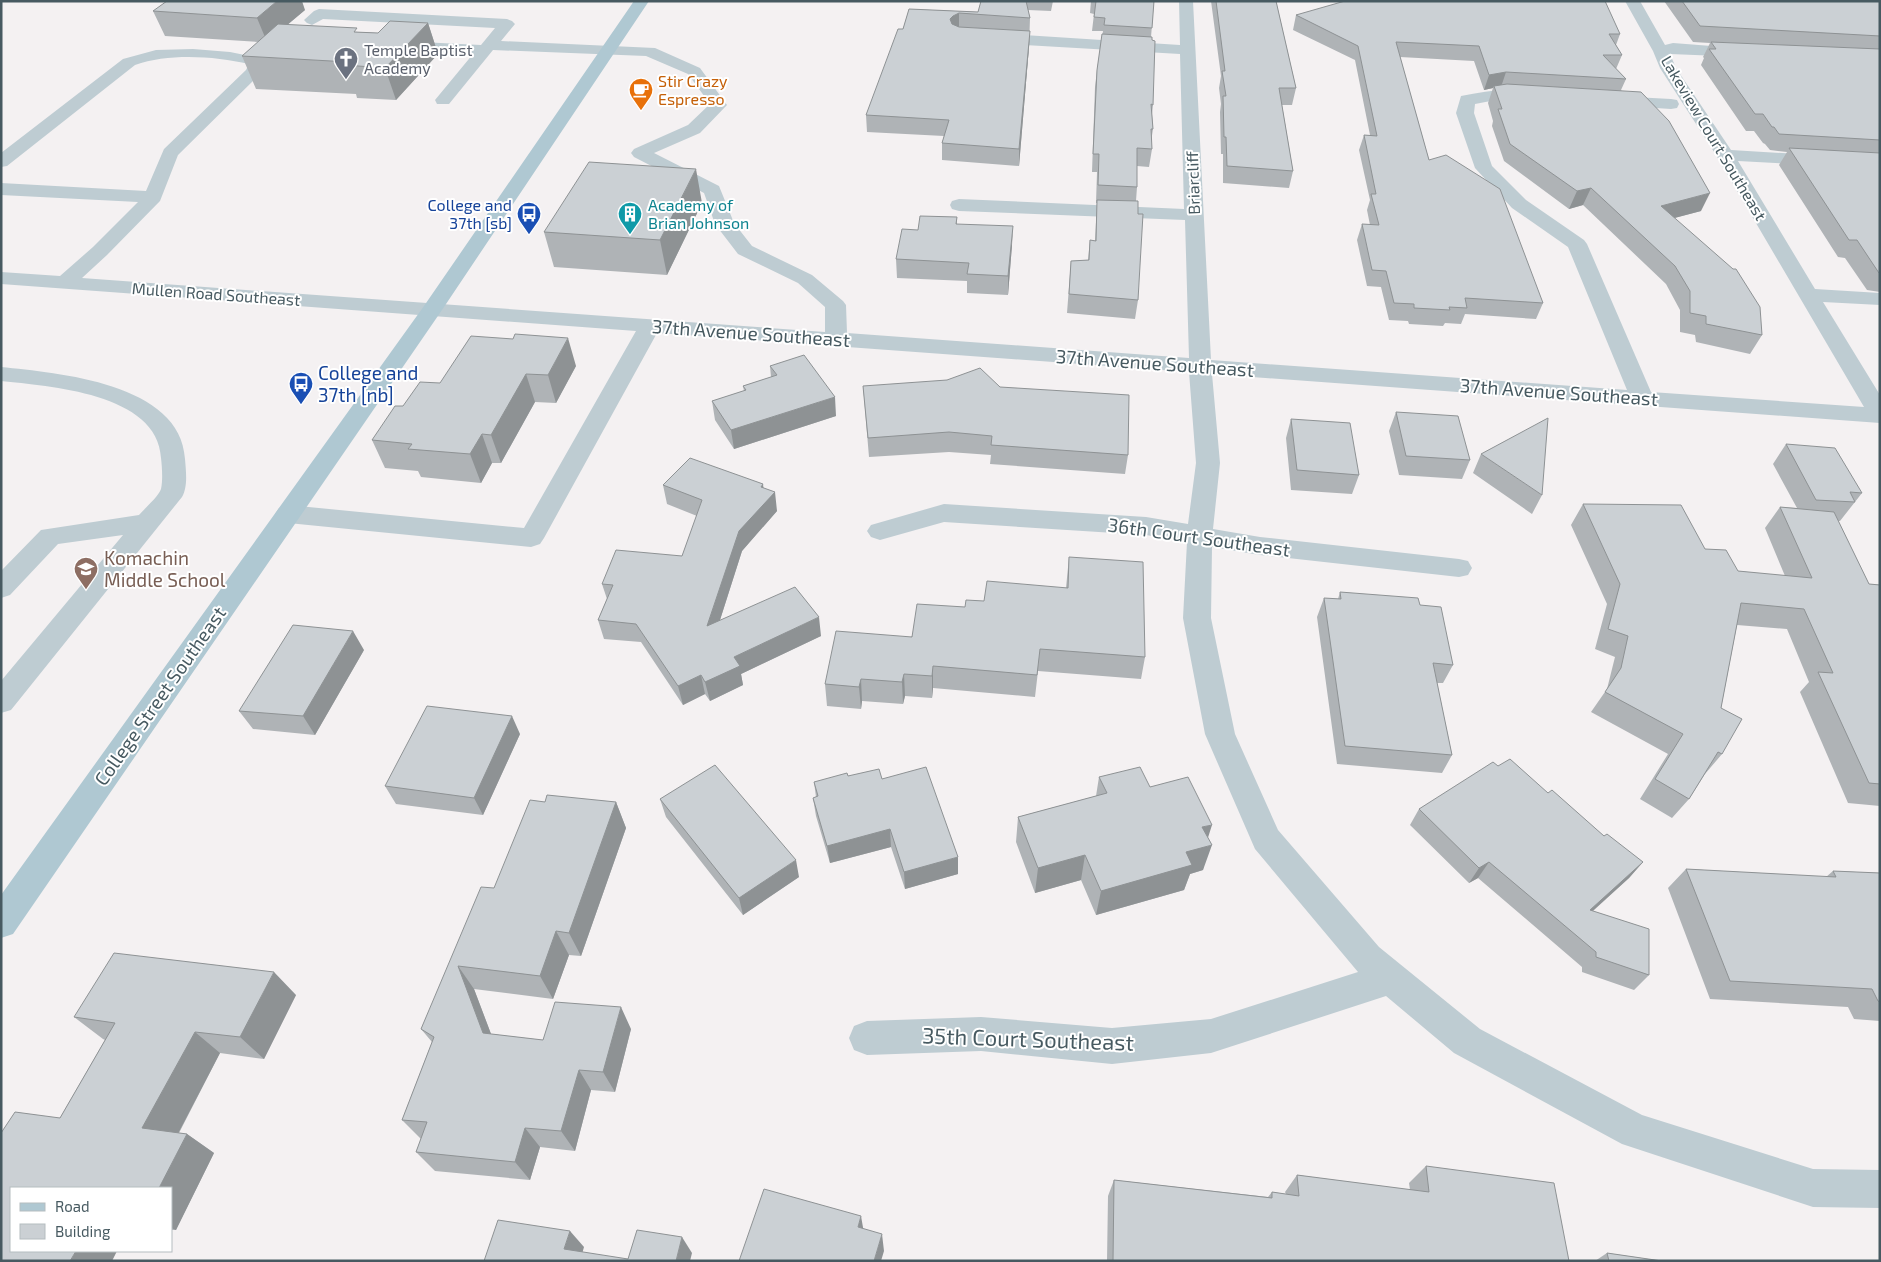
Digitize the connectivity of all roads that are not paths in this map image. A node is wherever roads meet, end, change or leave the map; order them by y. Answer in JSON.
{"nodes":[{"id":1,"x":642,"y":1,"type":"edge"},
{"id":2,"x":1186,"y":1,"type":"edge"},
{"id":3,"x":1632,"y":1,"type":"edge"},
{"id":4,"x":312,"y":20,"type":"dead end"},
{"id":5,"x":979,"y":38,"type":"edge"},
{"id":6,"x":387,"y":45,"type":"edge"},
{"id":7,"x":487,"y":47,"type":"junction"},
{"id":8,"x":609,"y":50,"type":"junction"},
{"id":9,"x":1188,"y":50,"type":"junction"},
{"id":10,"x":274,"y":51,"type":"edge"},
{"id":11,"x":1661,"y":51,"type":"junction"},
{"id":12,"x":1761,"y":52,"type":"edge"},
{"id":13,"x":258,"y":62,"type":"junction"},
{"id":14,"x":1538,"y":96,"type":"edge"},
{"id":15,"x":443,"y":100,"type":"dead end"},
{"id":16,"x":1595,"y":100,"type":"edge"},
{"id":17,"x":1671,"y":104,"type":"dead end"},
{"id":18,"x":1725,"y":155,"type":"junction"},
{"id":19,"x":1,"y":162,"type":"edge"},
{"id":20,"x":1880,"y":164,"type":"edge"},
{"id":21,"x":1,"y":189,"type":"edge"},
{"id":22,"x":153,"y":197,"type":"junction"},
{"id":23,"x":959,"y":205,"type":"dead end"},
{"id":24,"x":1194,"y":215,"type":"junction"},
{"id":25,"x":1,"y":278,"type":"edge"},
{"id":26,"x":64,"y":283,"type":"junction"},
{"id":27,"x":1808,"y":295,"type":"junction"},
{"id":28,"x":1880,"y":299,"type":"edge"},
{"id":29,"x":431,"y":310,"type":"junction"},
{"id":30,"x":650,"y":326,"type":"junction"},
{"id":31,"x":836,"y":339,"type":"junction"},
{"id":32,"x":1200,"y":366,"type":"junction"},
{"id":33,"x":1,"y":374,"type":"edge"},
{"id":34,"x":1642,"y":398,"type":"junction"},
{"id":35,"x":1880,"y":415,"type":"edge"},
{"id":36,"x":288,"y":514,"type":"junction"},
{"id":37,"x":148,"y":523,"type":"junction"},
{"id":38,"x":880,"y":531,"type":"dead end"},
{"id":39,"x":1200,"y":535,"type":"junction"},
{"id":40,"x":1459,"y":568,"type":"dead end"},
{"id":41,"x":1,"y":588,"type":"edge"},
{"id":42,"x":1,"y":702,"type":"edge"},
{"id":43,"x":1,"y":923,"type":"edge"},
{"id":44,"x":1390,"y":978,"type":"junction"},
{"id":45,"x":867,"y":1038,"type":"dead end"},
{"id":46,"x":1880,"y":1189,"type":"edge"}],
"edges":[{"from":1,"to":8,"type":"main road","name":"College Street Southeast"},
{"from":2,"to":9,"type":"street","name":"Briarcliff"},
{"from":3,"to":11,"type":"street"},
{"from":4,"to":7,"type":"street"},
{"from":5,"to":9,"type":"street"},
{"from":6,"to":7,"type":"street"},
{"from":7,"to":8,"type":"street"},
{"from":7,"to":15,"type":"street"},
{"from":8,"to":29,"type":"main road","name":"College Street Southeast"},
{"from":8,"to":31,"type":"street"},
{"from":9,"to":24,"type":"street","name":"Briarcliff"},
{"from":10,"to":13,"type":"street"},
{"from":11,"to":12,"type":"street","name":"Lakeview Court Southeast"},
{"from":11,"to":18,"type":"street","name":"Lakeview Court Southeast"},
{"from":13,"to":19,"type":"street"},
{"from":13,"to":22,"type":"street"},
{"from":14,"to":34,"type":"street"},
{"from":16,"to":17,"type":"street"},
{"from":18,"to":20,"type":"street"},
{"from":18,"to":27,"type":"street","name":"Lakeview Court Southeast"},
{"from":21,"to":22,"type":"street"},
{"from":22,"to":26,"type":"street"},
{"from":23,"to":24,"type":"street"},
{"from":24,"to":32,"type":"street","name":"Briarcliff"},
{"from":25,"to":26,"type":"street","name":"Mullen Road Southeast"},
{"from":26,"to":29,"type":"street","name":"Mullen Road Southeast"},
{"from":27,"to":28,"type":"street"},
{"from":27,"to":35,"type":"street","name":"Lakeview Court Southeast"},
{"from":29,"to":30,"type":"street","name":"37th Avenue Southeast"},
{"from":29,"to":36,"type":"main road","name":"College Street Southeast"},
{"from":30,"to":31,"type":"street","name":"37th Avenue Southeast"},
{"from":30,"to":36,"type":"street"},
{"from":31,"to":32,"type":"street","name":"37th Avenue Southeast"},
{"from":32,"to":34,"type":"street","name":"37th Avenue Southeast"},
{"from":32,"to":39,"type":"street","name":"Briarcliff"},
{"from":33,"to":37,"type":"street"},
{"from":34,"to":35,"type":"street","name":"37th Avenue Southeast"},
{"from":36,"to":43,"type":"main road","name":"College Street Southeast"},
{"from":37,"to":41,"type":"street"},
{"from":37,"to":42,"type":"street"},
{"from":38,"to":39,"type":"street","name":"36th Court Southeast"},
{"from":39,"to":40,"type":"street","name":"36th Court Southeast"},
{"from":39,"to":44,"type":"street","name":"Briarcliff"},
{"from":44,"to":45,"type":"street","name":"35th Court Southeast"},
{"from":44,"to":46,"type":"street","name":"Briarcliff"}]}
